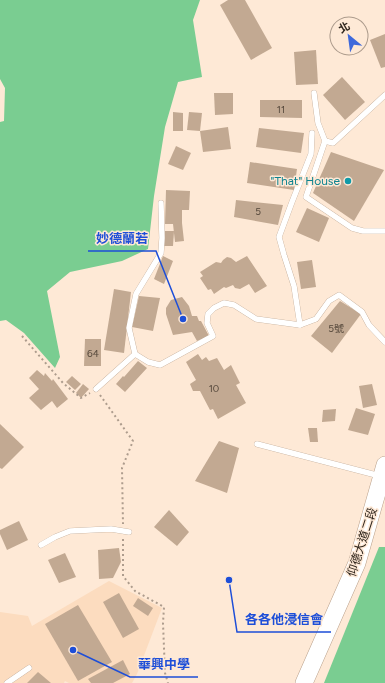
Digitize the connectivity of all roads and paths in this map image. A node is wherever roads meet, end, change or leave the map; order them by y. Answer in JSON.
{"nodes":[{"id":1,"x":314,"y":93,"type":"dead end"},
{"id":2,"x":385,"y":95,"type":"edge"},
{"id":3,"x":312,"y":134,"type":"dead end"},
{"id":4,"x":324,"y":141,"type":"junction"},
{"id":5,"x":161,"y":203,"type":"dead end"},
{"id":6,"x":385,"y":231,"type":"edge"},
{"id":7,"x":300,"y":325,"type":"junction"},
{"id":8,"x":22,"y":336,"type":"dead end"},
{"id":9,"x":385,"y":342,"type":"edge"},
{"id":10,"x":135,"y":354,"type":"junction"},
{"id":11,"x":96,"y":389,"type":"junction"},
{"id":12,"x":257,"y":444,"type":"dead end"},
{"id":13,"x":383,"y":470,"type":"edge"},
{"id":14,"x":126,"y":531,"type":"junction"},
{"id":15,"x":41,"y":545,"type":"dead end"},
{"id":16,"x":29,"y":668,"type":"dead end"},
{"id":17,"x":7,"y":683,"type":"edge"},
{"id":18,"x":168,"y":683,"type":"edge"},
{"id":19,"x":304,"y":683,"type":"edge"}],
"edges":[{"from":1,"to":4,"type":"lane"},
{"from":2,"to":4,"type":"lane"},
{"from":3,"to":7,"type":"lane"},
{"from":4,"to":6,"type":"lane"},
{"from":5,"to":10,"type":"lane"},
{"from":7,"to":9,"type":"lane"},
{"from":7,"to":10,"type":"lane"},
{"from":8,"to":11,"type":"path"},
{"from":10,"to":11,"type":"lane"},
{"from":11,"to":14,"type":"path"},
{"from":12,"to":13,"type":"lane"},
{"from":13,"to":19,"type":"main road","name":"仰德大道二段"},
{"from":14,"to":15,"type":"lane"},
{"from":14,"to":18,"type":"path"},
{"from":16,"to":17,"type":"lane"}]}
